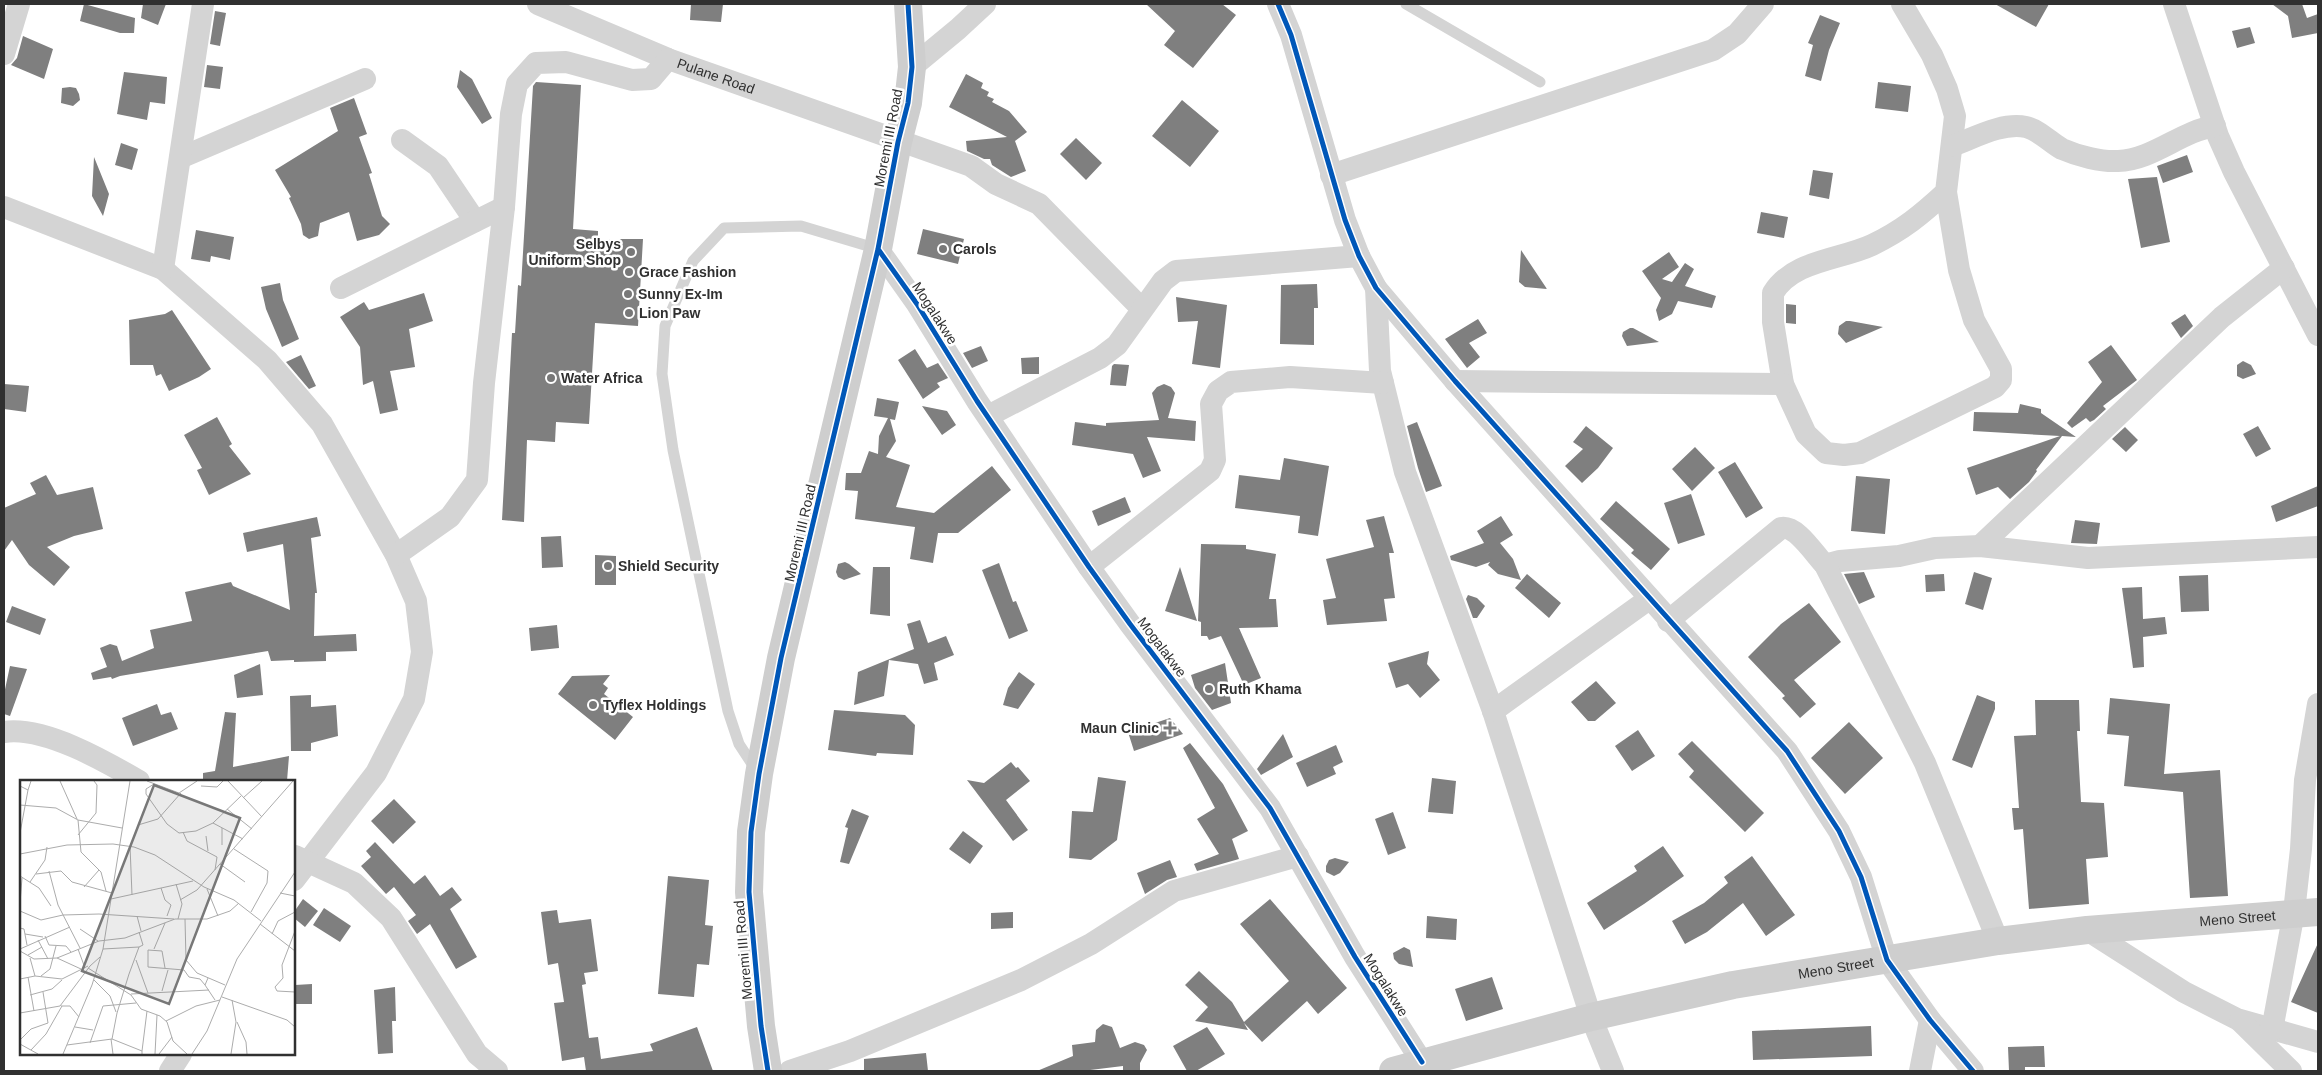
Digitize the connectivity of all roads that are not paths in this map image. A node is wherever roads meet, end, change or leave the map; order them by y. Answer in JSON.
{"nodes":[{"id":1,"x":19,"y":4,"type":"edge"},
{"id":2,"x":203,"y":4,"type":"edge"},
{"id":3,"x":538,"y":4,"type":"edge"},
{"id":4,"x":908,"y":4,"type":"edge"},
{"id":5,"x":985,"y":4,"type":"edge"},
{"id":6,"x":1278,"y":4,"type":"edge"},
{"id":7,"x":1406,"y":4,"type":"edge"},
{"id":8,"x":1763,"y":4,"type":"edge"},
{"id":9,"x":1902,"y":4,"type":"edge"},
{"id":10,"x":2174,"y":4,"type":"edge"},
{"id":11,"x":587,"y":13,"type":"edge"},
{"id":12,"x":4,"y":54,"type":"edge"},
{"id":13,"x":668,"y":59,"type":"junction"},
{"id":14,"x":912,"y":67,"type":"junction"},
{"id":15,"x":365,"y":79,"type":"dead end"},
{"id":16,"x":1540,"y":82,"type":"dead end"},
{"id":17,"x":2215,"y":126,"type":"junction"},
{"id":18,"x":402,"y":140,"type":"dead end"},
{"id":19,"x":898,"y":142,"type":"junction"},
{"id":20,"x":1952,"y":146,"type":"junction"},
{"id":21,"x":180,"y":158,"type":"junction"},
{"id":22,"x":1331,"y":175,"type":"junction"},
{"id":23,"x":1946,"y":192,"type":"junction"},
{"id":24,"x":4,"y":206,"type":"edge"},
{"id":25,"x":504,"y":207,"type":"junction"},
{"id":26,"x":475,"y":221,"type":"junction"},
{"id":27,"x":878,"y":249,"type":"junction"},
{"id":28,"x":1359,"y":256,"type":"junction"},
{"id":29,"x":2284,"y":268,"type":"junction"},
{"id":30,"x":163,"y":269,"type":"junction"},
{"id":31,"x":341,"y":288,"type":"dead end"},
{"id":32,"x":1376,"y":288,"type":"junction"},
{"id":33,"x":1142,"y":309,"type":"junction"},
{"id":34,"x":2318,"y":335,"type":"edge"},
{"id":35,"x":1455,"y":381,"type":"junction"},
{"id":36,"x":1383,"y":383,"type":"junction"},
{"id":37,"x":1783,"y":384,"type":"junction"},
{"id":38,"x":988,"y":416,"type":"junction"},
{"id":39,"x":1980,"y":546,"type":"junction"},
{"id":40,"x":2318,"y":547,"type":"edge"},
{"id":41,"x":396,"y":555,"type":"junction"},
{"id":42,"x":1826,"y":564,"type":"junction"},
{"id":43,"x":1089,"y":567,"type":"junction"},
{"id":44,"x":1649,"y":599,"type":"junction"},
{"id":45,"x":1668,"y":621,"type":"junction"},
{"id":46,"x":2318,"y":704,"type":"edge"},
{"id":47,"x":1493,"y":712,"type":"junction"},
{"id":48,"x":4,"y":732,"type":"edge"},
{"id":49,"x":759,"y":774,"type":"junction"},
{"id":50,"x":137,"y":780,"type":"edge"},
{"id":51,"x":1298,"y":856,"type":"junction"},
{"id":52,"x":301,"y":858,"type":"edge"},
{"id":53,"x":295,"y":877,"type":"edge"},
{"id":54,"x":2306,"y":912,"type":"edge"},
{"id":55,"x":2087,"y":930,"type":"junction"},
{"id":56,"x":1998,"y":941,"type":"junction"},
{"id":57,"x":1887,"y":960,"type":"junction"},
{"id":58,"x":1592,"y":1017,"type":"junction"},
{"id":59,"x":2237,"y":1019,"type":"junction"},
{"id":60,"x":1930,"y":1020,"type":"junction"},
{"id":61,"x":2272,"y":1030,"type":"junction"},
{"id":62,"x":2318,"y":1042,"type":"edge"},
{"id":63,"x":180,"y":1055,"type":"edge"},
{"id":64,"x":1422,"y":1062,"type":"junction"},
{"id":65,"x":2281,"y":1068,"type":"edge"},
{"id":66,"x":170,"y":1071,"type":"edge"},
{"id":67,"x":497,"y":1071,"type":"edge"},
{"id":68,"x":768,"y":1071,"type":"edge"},
{"id":69,"x":790,"y":1071,"type":"edge"},
{"id":70,"x":1393,"y":1071,"type":"edge"},
{"id":71,"x":1613,"y":1071,"type":"edge"},
{"id":72,"x":1920,"y":1071,"type":"edge"},
{"id":73,"x":1972,"y":1071,"type":"edge"}],
"edges":[{"from":1,"to":12,"type":"street"},
{"from":2,"to":21,"type":"street"},
{"from":3,"to":11,"type":"street","name":"Pulane Road"},
{"from":4,"to":14,"type":"street","name":"Moremi III Road"},
{"from":5,"to":14,"type":"street"},
{"from":6,"to":22,"type":"street"},
{"from":7,"to":16,"type":"lane"},
{"from":8,"to":22,"type":"street"},
{"from":9,"to":20,"type":"street"},
{"from":10,"to":17,"type":"street"},
{"from":11,"to":13,"type":"street","name":"Pulane Road"},
{"from":13,"to":19,"type":"street","name":"Pulane Road"},
{"from":13,"to":25,"type":"street"},
{"from":14,"to":19,"type":"street","name":"Moremi III Road"},
{"from":15,"to":21,"type":"street"},
{"from":17,"to":20,"type":"street"},
{"from":17,"to":29,"type":"street"},
{"from":18,"to":26,"type":"street"},
{"from":19,"to":27,"type":"street","name":"Moremi III Road"},
{"from":19,"to":33,"type":"street","name":"Pulane Road"},
{"from":20,"to":23,"type":"street"},
{"from":21,"to":30,"type":"street"},
{"from":22,"to":28,"type":"street"},
{"from":23,"to":37,"type":"street"},
{"from":23,"to":37,"type":"street"},
{"from":24,"to":30,"type":"street"},
{"from":25,"to":26,"type":"street"},
{"from":25,"to":41,"type":"street"},
{"from":26,"to":31,"type":"street"},
{"from":27,"to":38,"type":"street","name":"Mogalakwe"},
{"from":27,"to":49,"type":"street","name":"Moremi III Road"},
{"from":27,"to":49,"type":"lane"},
{"from":28,"to":32,"type":"street"},
{"from":28,"to":33,"type":"street"},
{"from":29,"to":34,"type":"street"},
{"from":29,"to":39,"type":"street"},
{"from":30,"to":41,"type":"street"},
{"from":32,"to":35,"type":"street"},
{"from":32,"to":36,"type":"street"},
{"from":33,"to":38,"type":"street"},
{"from":35,"to":37,"type":"street"},
{"from":35,"to":44,"type":"street"},
{"from":36,"to":43,"type":"street"},
{"from":36,"to":47,"type":"street"},
{"from":38,"to":43,"type":"street","name":"Mogalakwe"},
{"from":39,"to":40,"type":"street"},
{"from":39,"to":42,"type":"street"},
{"from":41,"to":52,"type":"street"},
{"from":42,"to":45,"type":"street"},
{"from":42,"to":56,"type":"street"},
{"from":43,"to":51,"type":"street","name":"Mogalakwe"},
{"from":44,"to":45,"type":"street"},
{"from":44,"to":47,"type":"street"},
{"from":45,"to":57,"type":"street"},
{"from":46,"to":54,"type":"street"},
{"from":47,"to":58,"type":"street"},
{"from":48,"to":50,"type":"street"},
{"from":49,"to":68,"type":"street","name":"Moremi III Road"},
{"from":51,"to":64,"type":"street","name":"Mogalakwe"},
{"from":51,"to":69,"type":"street"},
{"from":52,"to":53,"type":"street"},
{"from":52,"to":67,"type":"street"},
{"from":54,"to":55,"type":"street","name":"Meno Street"},
{"from":54,"to":61,"type":"street"},
{"from":55,"to":56,"type":"street","name":"Meno Street"},
{"from":55,"to":59,"type":"street"},
{"from":56,"to":57,"type":"street","name":"Meno Street"},
{"from":57,"to":58,"type":"street","name":"Meno Street"},
{"from":57,"to":60,"type":"street"},
{"from":58,"to":64,"type":"street","name":"Meno Street"},
{"from":58,"to":71,"type":"street"},
{"from":59,"to":61,"type":"street"},
{"from":59,"to":65,"type":"street"},
{"from":60,"to":72,"type":"street"},
{"from":60,"to":73,"type":"street"},
{"from":61,"to":62,"type":"street"},
{"from":63,"to":66,"type":"street"},
{"from":64,"to":70,"type":"street","name":"Meno Street"}]}
